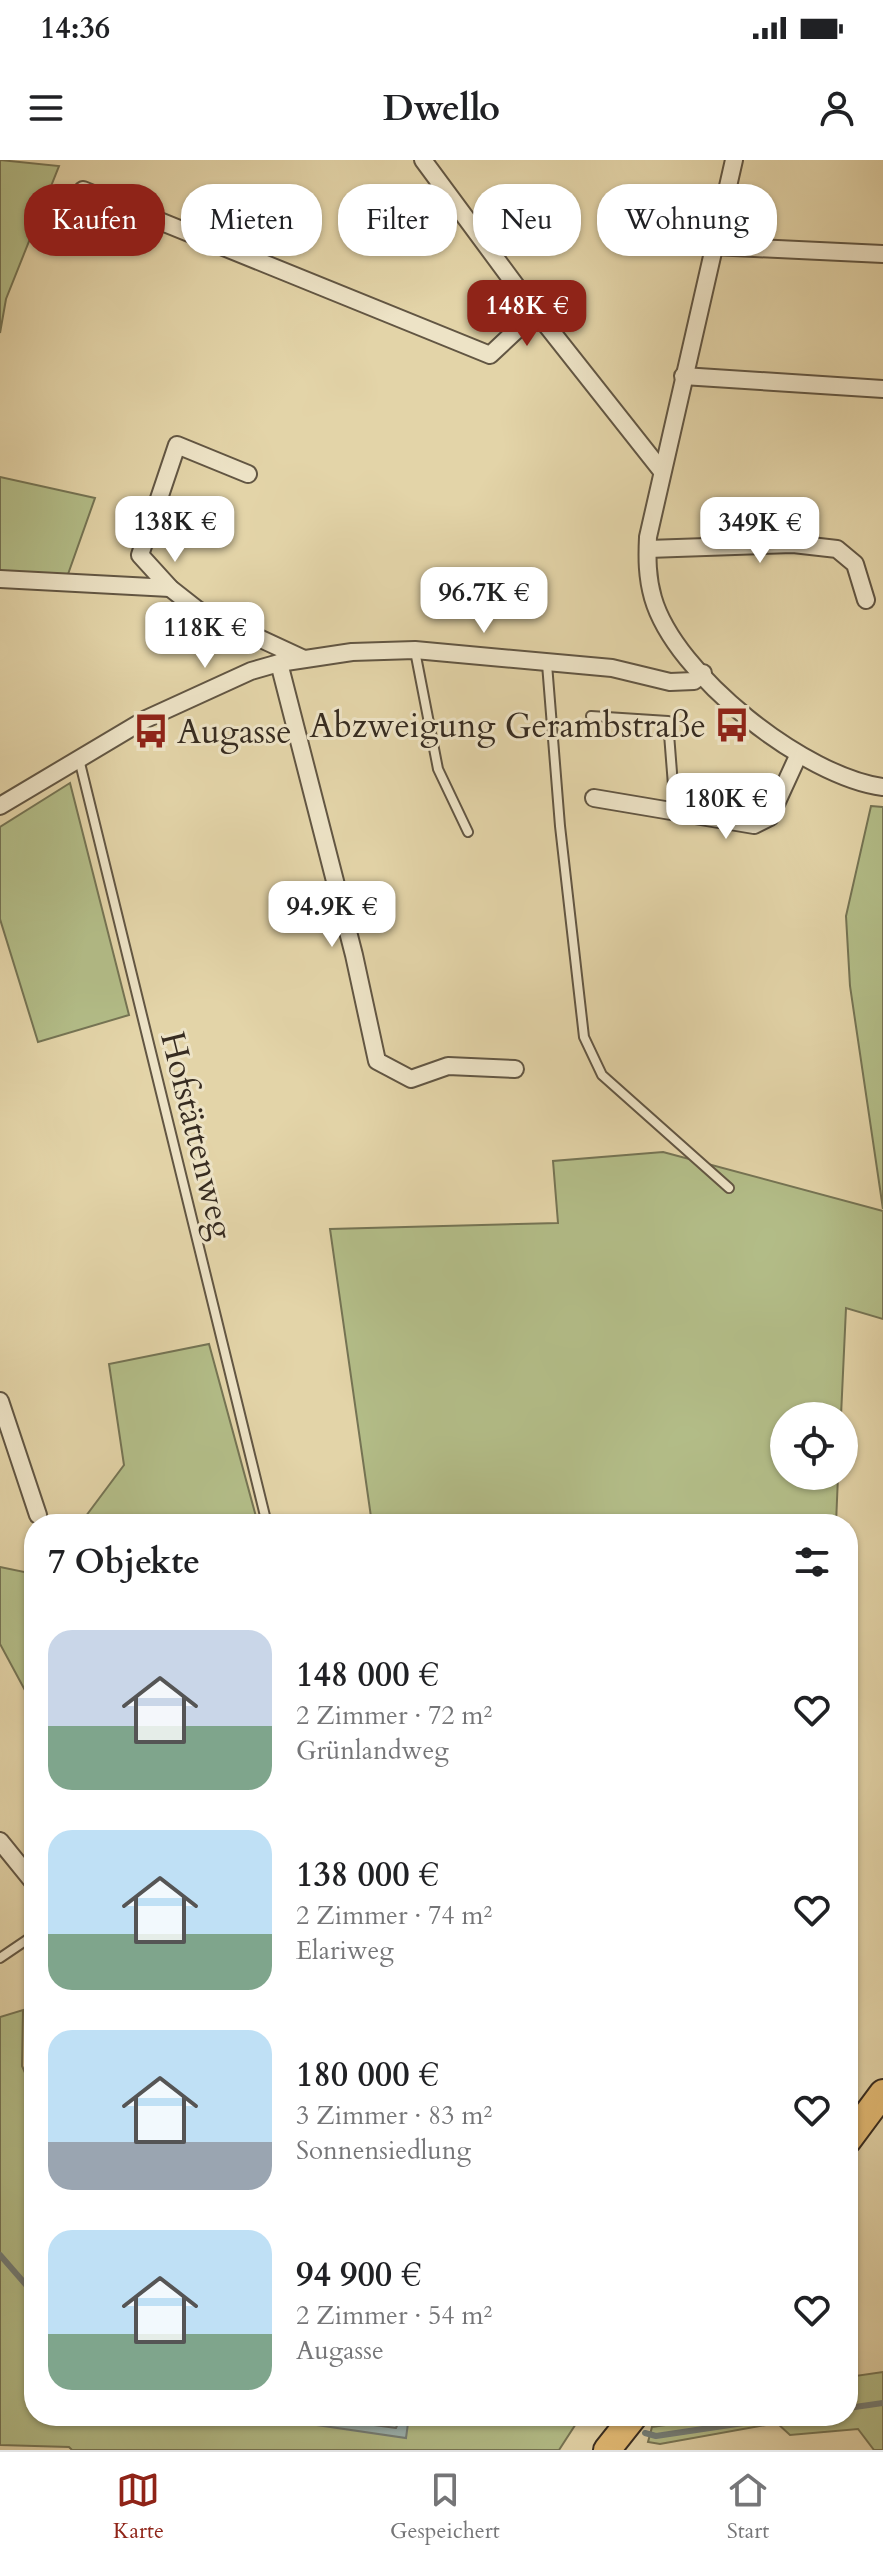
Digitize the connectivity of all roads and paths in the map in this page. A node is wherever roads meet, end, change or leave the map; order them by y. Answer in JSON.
{"nodes":[{"id":1,"x":423,"y":160,"type":"edge"},
{"id":2,"x":734,"y":160,"type":"edge"},
{"id":3,"x":728,"y":184,"type":"edge"},
{"id":4,"x":165,"y":223,"type":"edge"},
{"id":5,"x":777,"y":249,"type":"edge"},
{"id":6,"x":883,"y":254,"type":"edge"},
{"id":7,"x":711,"y":256,"type":"edge"},
{"id":8,"x":536,"y":312,"type":"junction"},
{"id":9,"x":683,"y":376,"type":"junction"},
{"id":10,"x":883,"y":389,"type":"edge"},
{"id":11,"x":661,"y":470,"type":"junction"},
{"id":12,"x":248,"y":474,"type":"dead end"},
{"id":13,"x":648,"y":549,"type":"junction"},
{"id":14,"x":0,"y":579,"type":"edge"},
{"id":15,"x":170,"y":588,"type":"junction"},
{"id":16,"x":866,"y":600,"type":"dead end"},
{"id":17,"x":415,"y":650,"type":"junction"},
{"id":18,"x":302,"y":658,"type":"junction"},
{"id":19,"x":279,"y":663,"type":"junction"},
{"id":20,"x":547,"y":664,"type":"junction"},
{"id":21,"x":703,"y":673,"type":"junction"},
{"id":22,"x":591,"y":716,"type":"dead end"},
{"id":23,"x":798,"y":756,"type":"junction"},
{"id":24,"x":79,"y":758,"type":"junction"},
{"id":25,"x":883,"y":787,"type":"edge"},
{"id":26,"x":594,"y":798,"type":"dead end"},
{"id":27,"x":0,"y":806,"type":"edge"},
{"id":28,"x":675,"y":813,"type":"junction"},
{"id":29,"x":468,"y":832,"type":"dead end"},
{"id":30,"x":515,"y":1069,"type":"dead end"},
{"id":31,"x":729,"y":1188,"type":"dead end"},
{"id":32,"x":0,"y":1401,"type":"edge"},
{"id":33,"x":38,"y":1514,"type":"edge"},
{"id":34,"x":265,"y":1514,"type":"edge"},
{"id":35,"x":0,"y":1841,"type":"edge"},
{"id":36,"x":24,"y":1871,"type":"edge"},
{"id":37,"x":24,"y":1942,"type":"edge"},
{"id":38,"x":0,"y":1958,"type":"edge"},
{"id":39,"x":883,"y":2093,"type":"edge"},
{"id":40,"x":858,"y":2127,"type":"edge"},
{"id":41,"x":626,"y":2426,"type":"edge"},
{"id":42,"x":607,"y":2450,"type":"edge"}],
"edges":[{"from":1,"to":8,"type":"street"},
{"from":2,"to":3,"type":"street"},
{"from":4,"to":8,"type":"street"},
{"from":5,"to":6,"type":"street"},
{"from":7,"to":9,"type":"street"},
{"from":8,"to":11,"type":"street"},
{"from":9,"to":10,"type":"street"},
{"from":9,"to":11,"type":"street"},
{"from":11,"to":13,"type":"street"},
{"from":12,"to":15,"type":"street"},
{"from":13,"to":16,"type":"street"},
{"from":13,"to":21,"type":"street"},
{"from":14,"to":15,"type":"street"},
{"from":15,"to":18,"type":"street"},
{"from":17,"to":18,"type":"street"},
{"from":17,"to":20,"type":"street"},
{"from":17,"to":29,"type":"lane"},
{"from":18,"to":19,"type":"street"},
{"from":19,"to":24,"type":"street"},
{"from":19,"to":30,"type":"street"},
{"from":20,"to":21,"type":"street"},
{"from":20,"to":31,"type":"lane"},
{"from":21,"to":23,"type":"street"},
{"from":22,"to":28,"type":"lane"},
{"from":23,"to":25,"type":"street"},
{"from":23,"to":28,"type":"street"},
{"from":24,"to":27,"type":"street"},
{"from":24,"to":34,"type":"lane","name":"Hofstättenweg"},
{"from":26,"to":28,"type":"street"},
{"from":32,"to":33,"type":"street"},
{"from":35,"to":36,"type":"street"},
{"from":37,"to":38,"type":"lane"},
{"from":39,"to":40,"type":"main road"},
{"from":41,"to":42,"type":"main road"}]}
